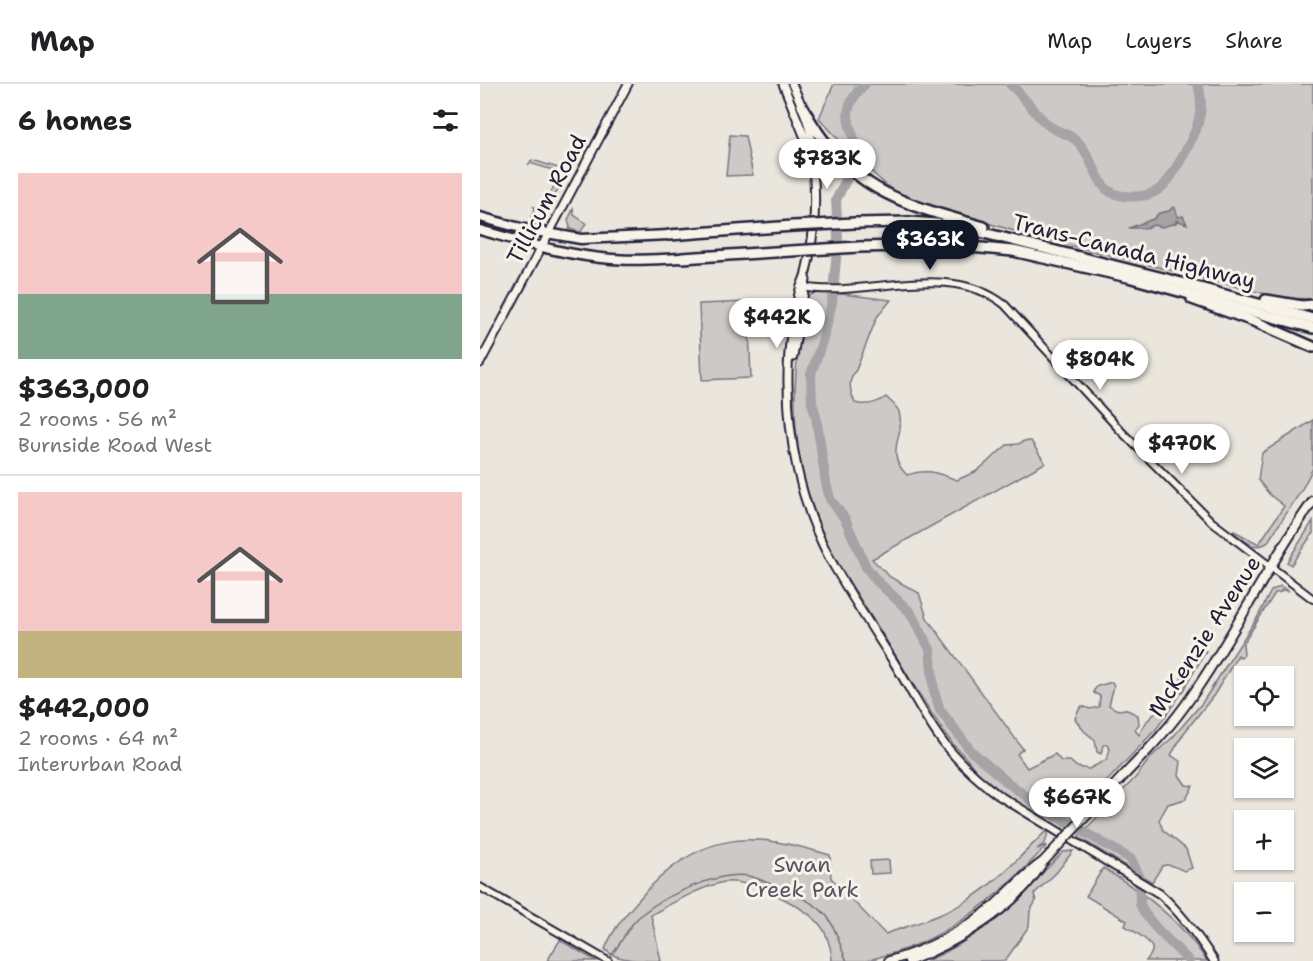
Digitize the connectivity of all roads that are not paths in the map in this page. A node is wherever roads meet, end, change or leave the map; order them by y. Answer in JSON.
{"nodes":[{"id":1,"x":628,"y":84,"type":"edge"},
{"id":2,"x":783,"y":84,"type":"edge"},
{"id":3,"x":792,"y":84,"type":"edge"},
{"id":4,"x":802,"y":106,"type":"junction"},
{"id":5,"x":810,"y":146,"type":"junction"},
{"id":6,"x":813,"y":162,"type":"junction"},
{"id":7,"x":840,"y":162,"type":"junction"},
{"id":8,"x":480,"y":217,"type":"edge"},
{"id":9,"x":480,"y":230,"type":"edge"},
{"id":10,"x":549,"y":234,"type":"junction"},
{"id":11,"x":669,"y":235,"type":"joint"},
{"id":12,"x":542,"y":246,"type":"junction"},
{"id":13,"x":1069,"y":254,"type":"junction"},
{"id":14,"x":682,"y":258,"type":"joint"},
{"id":15,"x":1166,"y":286,"type":"junction"},
{"id":16,"x":803,"y":287,"type":"junction"},
{"id":17,"x":1225,"y":294,"type":"junction"},
{"id":18,"x":1313,"y":305,"type":"edge"},
{"id":19,"x":1313,"y":319,"type":"edge"},
{"id":20,"x":1313,"y":328,"type":"edge"},
{"id":21,"x":1313,"y":347,"type":"edge"},
{"id":22,"x":480,"y":363,"type":"edge"},
{"id":23,"x":789,"y":402,"type":"junction"},
{"id":24,"x":1313,"y":501,"type":"edge"},
{"id":25,"x":1270,"y":567,"type":"junction"},
{"id":26,"x":1313,"y":599,"type":"edge"},
{"id":27,"x":1043,"y":862,"type":"junction"},
{"id":28,"x":480,"y":887,"type":"edge"},
{"id":29,"x":608,"y":961,"type":"edge"},
{"id":30,"x":889,"y":961,"type":"edge"},
{"id":31,"x":909,"y":961,"type":"edge"},
{"id":32,"x":1214,"y":961,"type":"edge"}],
"edges":[{"from":1,"to":10,"type":"main road","name":"Tillicum Road"},
{"from":2,"to":5,"type":"main road"},
{"from":3,"to":4,"type":"main road"},
{"from":4,"to":5,"type":"main road"},
{"from":4,"to":7,"type":"highway"},
{"from":5,"to":6,"type":"main road"},
{"from":6,"to":7,"type":"highway"},
{"from":6,"to":16,"type":"main road"},
{"from":7,"to":13,"type":"highway"},
{"from":8,"to":10,"type":"highway","name":"Trans-Canada Highway"},
{"from":9,"to":12,"type":"highway","name":"Trans-Canada Highway"},
{"from":10,"to":11,"type":"highway","name":"Trans-Canada Highway"},
{"from":10,"to":12,"type":"main road","name":"Tillicum Road"},
{"from":11,"to":13,"type":"highway","name":"Trans-Canada Highway","bridge":true},
{"from":12,"to":14,"type":"highway","name":"Trans-Canada Highway"},
{"from":12,"to":22,"type":"main road","name":"Tillicum Road"},
{"from":13,"to":17,"type":"highway","name":"Trans-Canada Highway"},
{"from":14,"to":15,"type":"highway","name":"Trans-Canada Highway","bridge":true},
{"from":15,"to":20,"type":"highway","name":"Trans-Canada Highway"},
{"from":15,"to":21,"type":"highway"},
{"from":16,"to":23,"type":"main road"},
{"from":16,"to":23,"type":"main road"},
{"from":16,"to":25,"type":"street"},
{"from":17,"to":18,"type":"highway"},
{"from":17,"to":19,"type":"highway","name":"Trans-Canada Highway"},
{"from":23,"to":32,"type":"main road"},
{"from":24,"to":25,"type":"main road","name":"McKenzie Avenue"},
{"from":25,"to":26,"type":"street"},
{"from":25,"to":27,"type":"main road","name":"McKenzie Avenue","bridge":true},
{"from":27,"to":30,"type":"main road","name":"McKenzie Avenue"},
{"from":27,"to":31,"type":"main road","name":"McKenzie Avenue"},
{"from":28,"to":29,"type":"street"}]}
